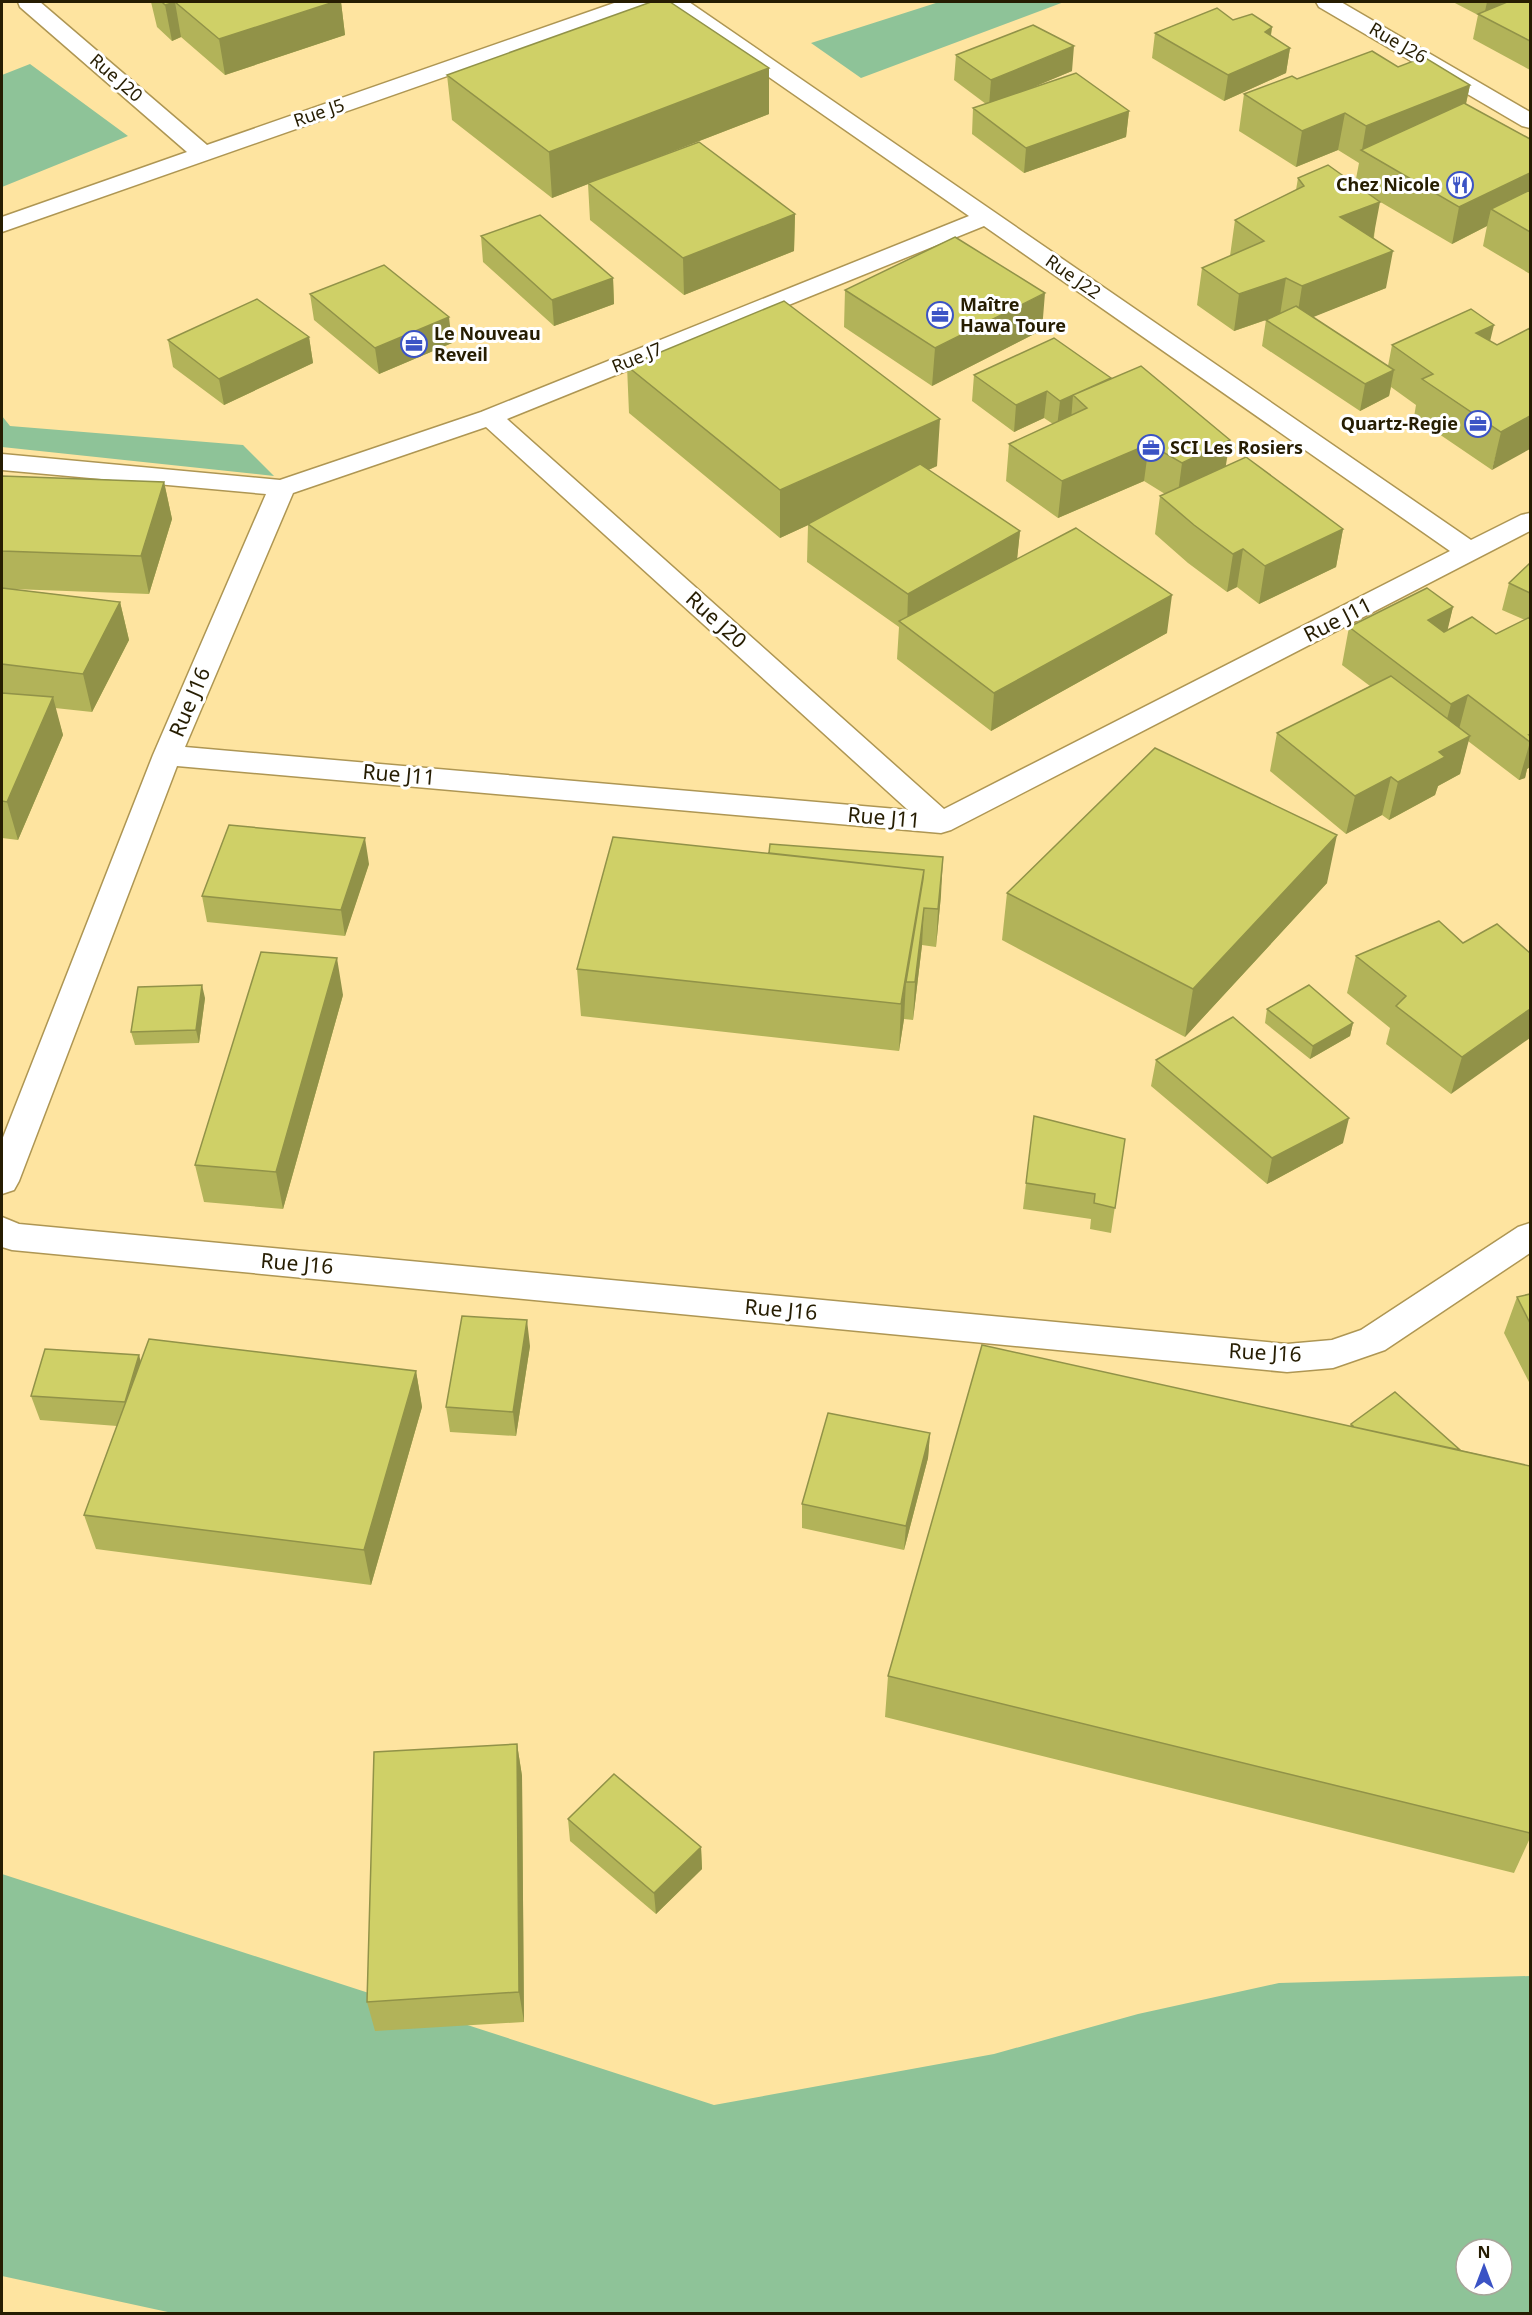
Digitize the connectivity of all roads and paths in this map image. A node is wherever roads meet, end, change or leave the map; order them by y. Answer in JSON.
{"nodes":[{"id":1,"x":28,"y":2,"type":"edge"},
{"id":2,"x":636,"y":2,"type":"edge"},
{"id":3,"x":676,"y":2,"type":"edge"},
{"id":4,"x":1327,"y":2,"type":"edge"},
{"id":5,"x":1530,"y":121,"type":"edge"},
{"id":6,"x":203,"y":154,"type":"junction"},
{"id":7,"x":987,"y":217,"type":"junction"},
{"id":8,"x":2,"y":225,"type":"edge"},
{"id":9,"x":490,"y":417,"type":"junction"},
{"id":10,"x":2,"y":462,"type":"edge"},
{"id":11,"x":282,"y":488,"type":"junction"},
{"id":12,"x":1530,"y":521,"type":"edge"},
{"id":13,"x":1470,"y":552,"type":"junction"},
{"id":14,"x":166,"y":755,"type":"junction"},
{"id":15,"x":941,"y":823,"type":"junction"},
{"id":16,"x":2,"y":1181,"type":"edge"},
{"id":17,"x":2,"y":1230,"type":"edge"},
{"id":18,"x":1530,"y":1236,"type":"edge"}],
"edges":[{"from":1,"to":6,"type":"street","name":"Rue J20"},
{"from":2,"to":6,"type":"street","name":"Rue J5"},
{"from":3,"to":7,"type":"street","name":"Rue J22"},
{"from":4,"to":5,"type":"street","name":"Rue J26"},
{"from":6,"to":8,"type":"street","name":"Rue J5"},
{"from":7,"to":9,"type":"street","name":"Rue J7"},
{"from":7,"to":13,"type":"street","name":"Rue J22"},
{"from":9,"to":11,"type":"street","name":"Rue J7"},
{"from":9,"to":15,"type":"street","name":"Rue J20"},
{"from":10,"to":11,"type":"street"},
{"from":11,"to":14,"type":"street","name":"Rue J16"},
{"from":12,"to":13,"type":"street","name":"Rue J11"},
{"from":13,"to":15,"type":"street","name":"Rue J11"},
{"from":14,"to":15,"type":"street","name":"Rue J11"},
{"from":14,"to":16,"type":"street","name":"Rue J16"},
{"from":17,"to":18,"type":"street","name":"Rue J16"}]}
